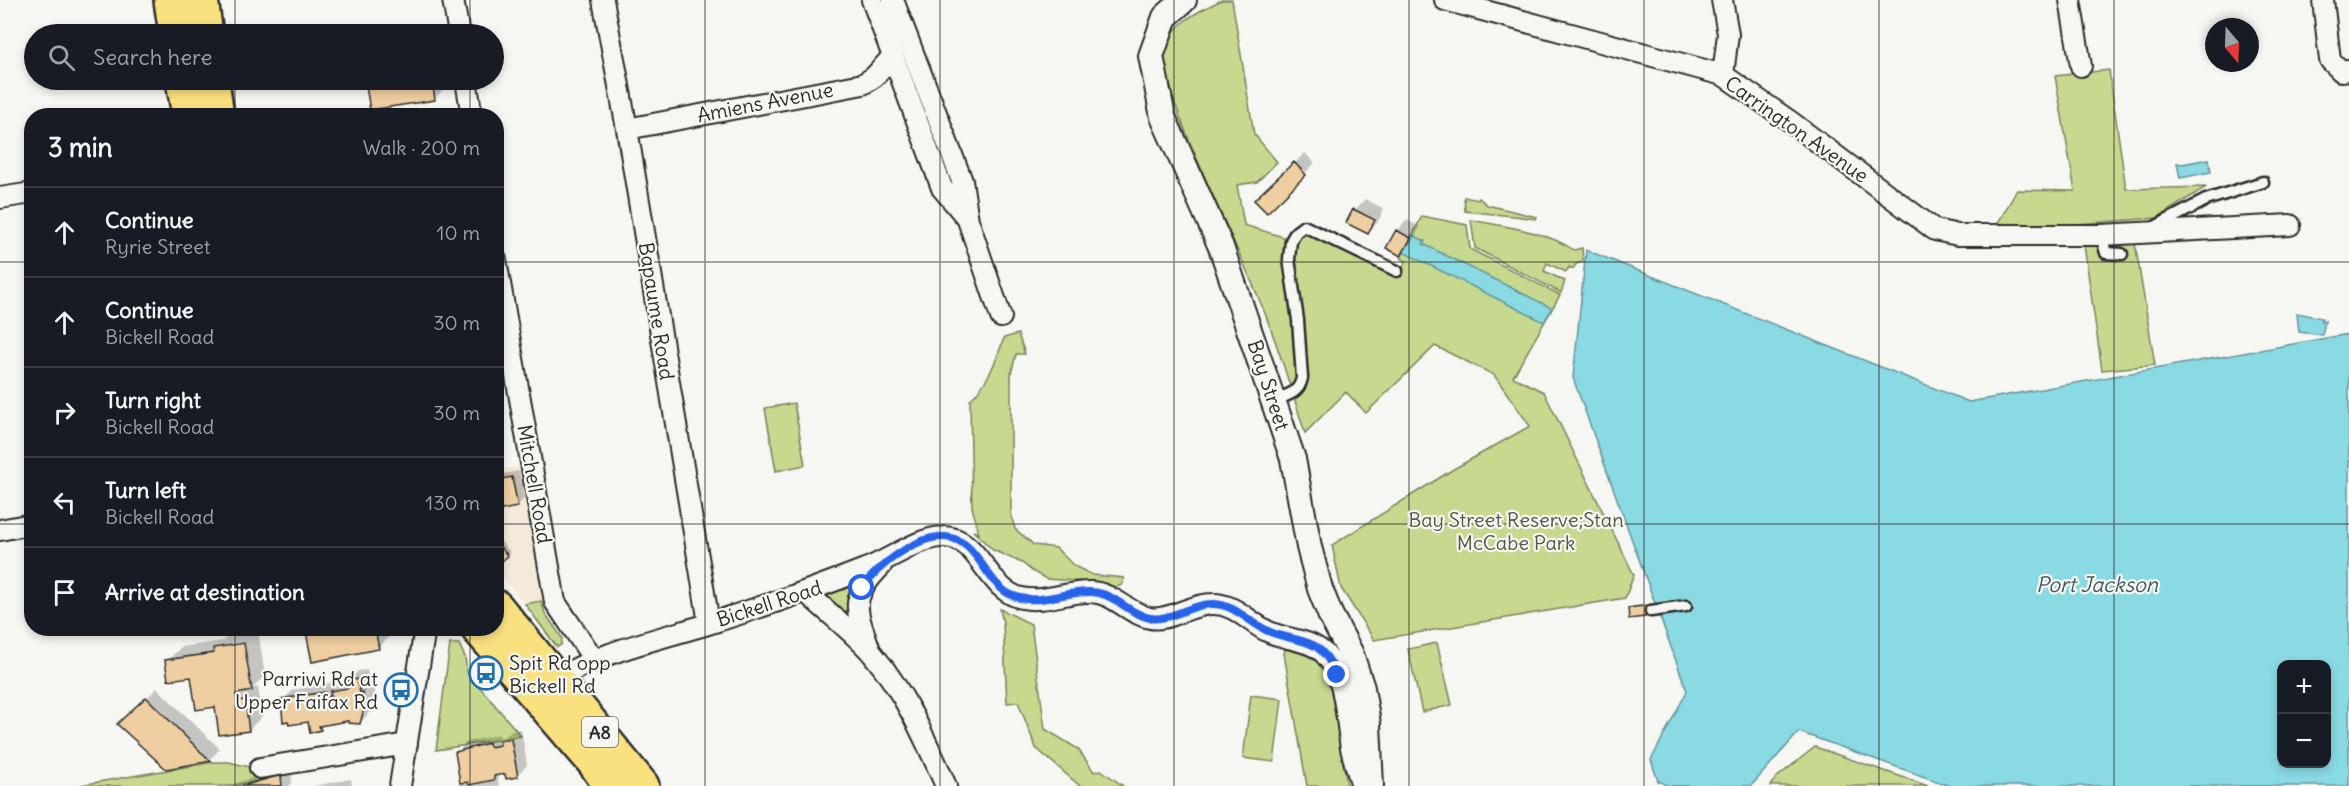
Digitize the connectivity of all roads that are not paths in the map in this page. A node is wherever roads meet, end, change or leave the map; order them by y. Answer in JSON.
{"nodes":[{"id":1,"x":171,"y":0,"type":"edge"},
{"id":2,"x":201,"y":0,"type":"edge"},
{"id":3,"x":453,"y":0,"type":"edge"},
{"id":4,"x":603,"y":0,"type":"edge"},
{"id":5,"x":872,"y":0,"type":"edge"},
{"id":6,"x":893,"y":0,"type":"edge"},
{"id":7,"x":1184,"y":0,"type":"edge"},
{"id":8,"x":1445,"y":0,"type":"edge"},
{"id":9,"x":1722,"y":0,"type":"edge"},
{"id":10,"x":2070,"y":0,"type":"edge"},
{"id":11,"x":2323,"y":0,"type":"edge"},
{"id":12,"x":175,"y":24,"type":"edge"},
{"id":13,"x":205,"y":24,"type":"edge"},
{"id":14,"x":457,"y":24,"type":"edge"},
{"id":15,"x":893,"y":56,"type":"junction"},
{"id":16,"x":2081,"y":66,"type":"dead end"},
{"id":17,"x":2345,"y":71,"type":"edge"},
{"id":18,"x":1723,"y":75,"type":"junction"},
{"id":19,"x":185,"y":90,"type":"edge"},
{"id":20,"x":214,"y":90,"type":"edge"},
{"id":21,"x":468,"y":90,"type":"edge"},
{"id":22,"x":188,"y":108,"type":"edge"},
{"id":23,"x":217,"y":108,"type":"edge"},
{"id":24,"x":471,"y":108,"type":"edge"},
{"id":25,"x":627,"y":129,"type":"junction"},
{"id":26,"x":2263,"y":182,"type":"dead end"},
{"id":27,"x":24,"y":194,"type":"edge"},
{"id":28,"x":0,"y":198,"type":"edge"},
{"id":29,"x":968,"y":220,"type":"junction"},
{"id":30,"x":2290,"y":225,"type":"dead end"},
{"id":31,"x":2143,"y":233,"type":"junction"},
{"id":32,"x":2101,"y":235,"type":"junction"},
{"id":33,"x":2122,"y":254,"type":"dead end"},
{"id":34,"x":1397,"y":271,"type":"dead end"},
{"id":35,"x":504,"y":306,"type":"edge"},
{"id":36,"x":1001,"y":317,"type":"dead end"},
{"id":37,"x":1275,"y":400,"type":"junction"},
{"id":38,"x":24,"y":526,"type":"edge"},
{"id":39,"x":0,"y":530,"type":"edge"},
{"id":40,"x":885,"y":562,"type":"junction"},
{"id":41,"x":806,"y":592,"type":"junction"},
{"id":42,"x":1686,"y":606,"type":"dead end"},
{"id":43,"x":1652,"y":611,"type":"dead end"},
{"id":44,"x":504,"y":620,"type":"edge"},
{"id":45,"x":709,"y":623,"type":"junction"},
{"id":46,"x":424,"y":636,"type":"edge"},
{"id":47,"x":487,"y":636,"type":"edge"},
{"id":48,"x":870,"y":651,"type":"junction"},
{"id":49,"x":595,"y":661,"type":"junction"},
{"id":50,"x":546,"y":687,"type":"junction"},
{"id":51,"x":407,"y":744,"type":"junction"},
{"id":52,"x":260,"y":768,"type":"dead end"},
{"id":53,"x":400,"y":786,"type":"edge"},
{"id":54,"x":611,"y":786,"type":"edge"},
{"id":55,"x":642,"y":786,"type":"edge"},
{"id":56,"x":946,"y":786,"type":"edge"},
{"id":57,"x":1362,"y":786,"type":"edge"},
{"id":58,"x":1371,"y":786,"type":"edge"}],
"edges":[{"from":1,"to":12,"type":"highway"},
{"from":2,"to":13,"type":"highway"},
{"from":3,"to":14,"type":"street"},
{"from":4,"to":25,"type":"street","name":"Bapaume Road"},
{"from":5,"to":15,"type":"street"},
{"from":6,"to":29,"type":"street"},
{"from":7,"to":37,"type":"street","name":"Bay Street"},
{"from":8,"to":18,"type":"street","name":"Carrington Avenue"},
{"from":9,"to":18,"type":"street"},
{"from":10,"to":16,"type":"street"},
{"from":11,"to":17,"type":"street"},
{"from":15,"to":25,"type":"street","name":"Amiens Avenue"},
{"from":15,"to":29,"type":"street"},
{"from":18,"to":32,"type":"street","name":"Carrington Avenue"},
{"from":19,"to":22,"type":"highway"},
{"from":20,"to":23,"type":"highway"},
{"from":21,"to":24,"type":"street"},
{"from":25,"to":45,"type":"street","name":"Bapaume Road"},
{"from":26,"to":31,"type":"lane","name":"Carrington Avenue"},
{"from":27,"to":28,"type":"street"},
{"from":29,"to":36,"type":"street"},
{"from":30,"to":31,"type":"street","name":"Carrington Avenue"},
{"from":31,"to":32,"type":"street","name":"Carrington Avenue"},
{"from":32,"to":33,"type":"lane"},
{"from":34,"to":37,"type":"lane"},
{"from":35,"to":49,"type":"street","name":"Mitchell Road"},
{"from":37,"to":58,"type":"street","name":"Bay Street"},
{"from":38,"to":39,"type":"street"},
{"from":40,"to":41,"type":"street","name":"Bickell Road"},
{"from":40,"to":48,"type":"street"},
{"from":40,"to":57,"type":"street","name":"Bickell Road"},
{"from":41,"to":45,"type":"street","name":"Bickell Road"},
{"from":41,"to":48,"type":"street"},
{"from":42,"to":43,"type":"lane"},
{"from":44,"to":50,"type":"highway","number":"A8"},
{"from":45,"to":49,"type":"street","name":"Bickell Road"},
{"from":46,"to":51,"type":"street"},
{"from":47,"to":50,"type":"highway","number":"A8"},
{"from":48,"to":56,"type":"street"},
{"from":49,"to":50,"type":"street","name":"Bickell Road"},
{"from":50,"to":54,"type":"highway","number":"A8"},
{"from":50,"to":55,"type":"highway","number":"A8"},
{"from":51,"to":52,"type":"street"},
{"from":51,"to":53,"type":"street"}]}
